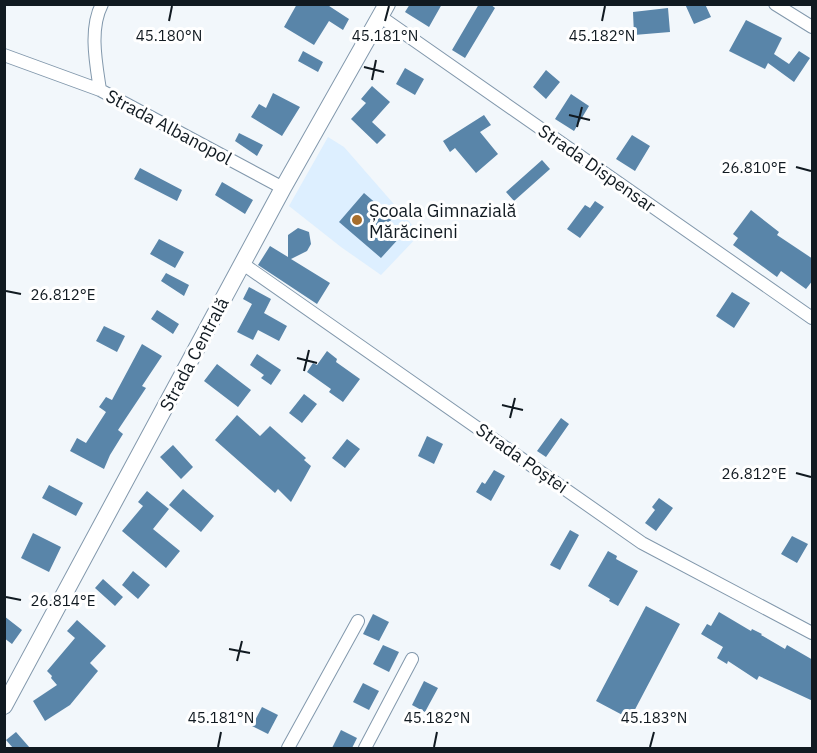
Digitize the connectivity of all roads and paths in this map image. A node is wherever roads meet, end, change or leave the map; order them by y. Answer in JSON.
{"nodes":[{"id":1,"x":102,"y":4,"type":"edge"},
{"id":2,"x":775,"y":4,"type":"edge"},
{"id":3,"x":384,"y":11,"type":"edge"},
{"id":4,"x":813,"y":27,"type":"edge"},
{"id":5,"x":4,"y":55,"type":"edge"},
{"id":6,"x":100,"y":90,"type":"junction"},
{"id":7,"x":283,"y":188,"type":"junction"},
{"id":8,"x":243,"y":264,"type":"junction"},
{"id":9,"x":813,"y":318,"type":"edge"},
{"id":10,"x":358,"y":621,"type":"dead end"},
{"id":11,"x":813,"y":633,"type":"edge"},
{"id":12,"x":412,"y":659,"type":"dead end"},
{"id":13,"x":4,"y":706,"type":"edge"},
{"id":14,"x":288,"y":748,"type":"edge"},
{"id":15,"x":365,"y":748,"type":"edge"}],
"edges":[{"from":1,"to":6,"type":"street","name":"Strada Albanopol"},
{"from":2,"to":4,"type":"street"},
{"from":3,"to":7,"type":"main road","name":"Strada Centrală"},
{"from":3,"to":9,"type":"street","name":"Strada Dispensar"},
{"from":5,"to":6,"type":"street"},
{"from":6,"to":7,"type":"street","name":"Strada Albanopol"},
{"from":7,"to":8,"type":"main road","name":"Strada Centrală"},
{"from":8,"to":11,"type":"street","name":"Strada Poștei"},
{"from":8,"to":13,"type":"main road","name":"Strada Centrală"},
{"from":10,"to":14,"type":"street"},
{"from":12,"to":15,"type":"street"}]}
